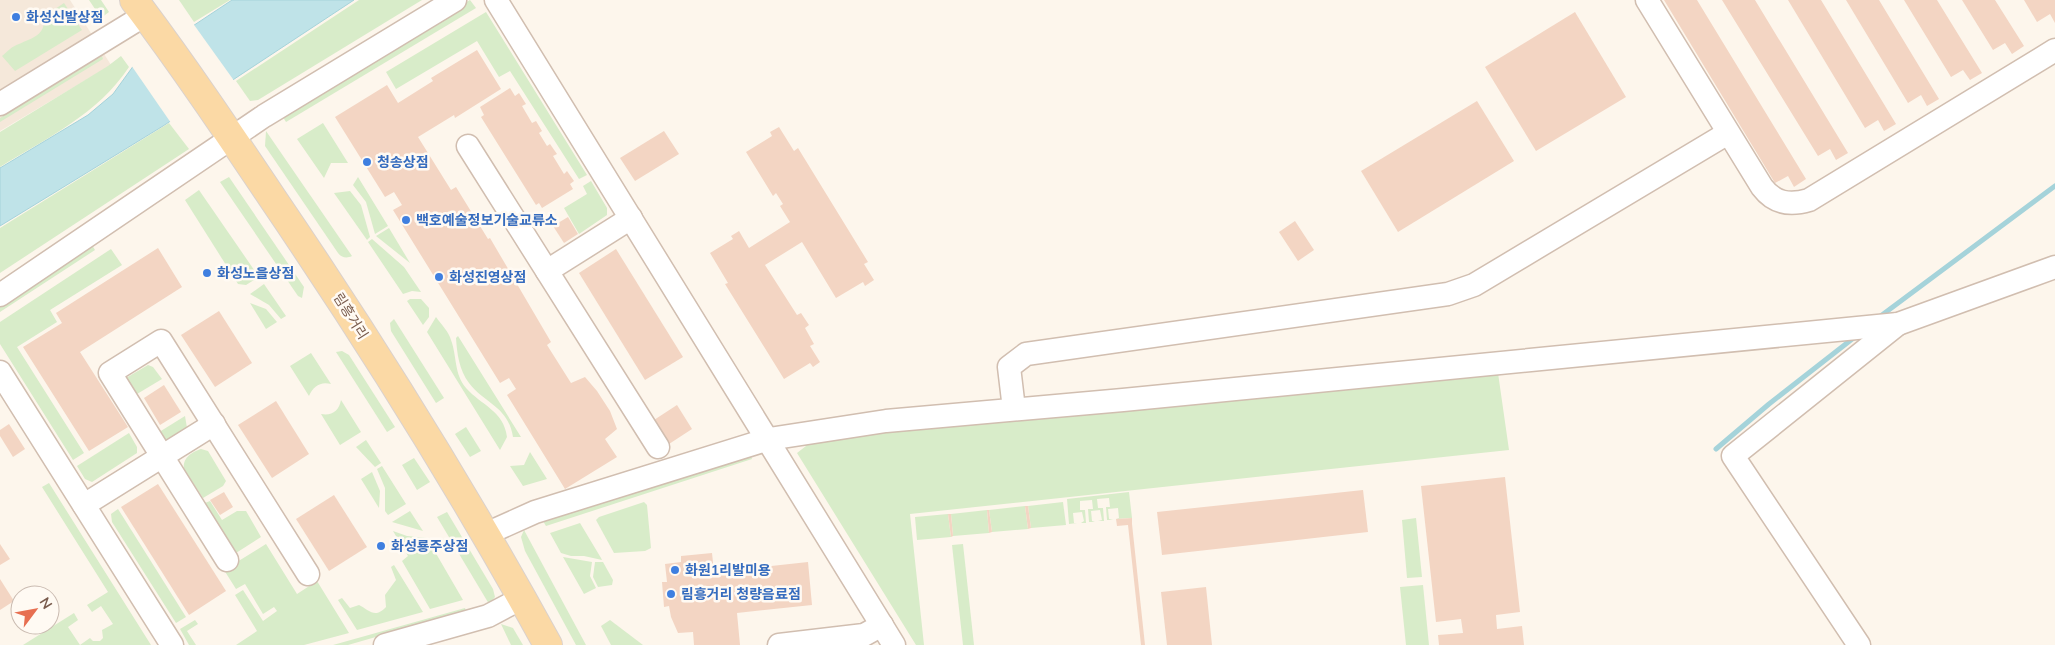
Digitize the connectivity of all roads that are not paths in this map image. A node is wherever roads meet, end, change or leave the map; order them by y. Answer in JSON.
{"nodes":[{"id":1,"x":455,"y":0,"type":"edge"},
{"id":2,"x":496,"y":0,"type":"edge"},
{"id":3,"x":1647,"y":0,"type":"edge"},
{"id":4,"x":146,"y":16,"type":"edge"},
{"id":5,"x":2055,"y":50,"type":"edge"},
{"id":6,"x":0,"y":104,"type":"edge"},
{"id":7,"x":227,"y":130,"type":"junction"},
{"id":8,"x":1728,"y":133,"type":"junction"},
{"id":9,"x":468,"y":146,"type":"dead end"},
{"id":10,"x":631,"y":218,"type":"junction"},
{"id":11,"x":2055,"y":267,"type":"edge"},
{"id":12,"x":547,"y":272,"type":"junction"},
{"id":13,"x":0,"y":295,"type":"edge"},
{"id":14,"x":1892,"y":325,"type":"junction"},
{"id":15,"x":0,"y":372,"type":"edge"},
{"id":16,"x":1014,"y":409,"type":"junction"},
{"id":17,"x":214,"y":424,"type":"junction"},
{"id":18,"x":769,"y":439,"type":"junction"},
{"id":19,"x":658,"y":447,"type":"dead end"},
{"id":20,"x":162,"y":456,"type":"junction"},
{"id":21,"x":84,"y":505,"type":"junction"},
{"id":22,"x":486,"y":534,"type":"junction"},
{"id":23,"x":228,"y":560,"type":"dead end"},
{"id":24,"x":308,"y":574,"type":"dead end"},
{"id":25,"x":522,"y":598,"type":"junction"},
{"id":26,"x":882,"y":625,"type":"junction"},
{"id":27,"x":172,"y":645,"type":"edge"},
{"id":28,"x":385,"y":645,"type":"edge"},
{"id":29,"x":548,"y":645,"type":"edge"},
{"id":30,"x":779,"y":645,"type":"edge"},
{"id":31,"x":894,"y":645,"type":"edge"},
{"id":32,"x":1859,"y":645,"type":"edge"}],
"edges":[{"from":1,"to":7,"type":"street"},
{"from":2,"to":10,"type":"street"},
{"from":3,"to":8,"type":"street"},
{"from":4,"to":6,"type":"street"},
{"from":4,"to":7,"type":"main road","name":"림흥거리"},
{"from":5,"to":8,"type":"street"},
{"from":7,"to":13,"type":"street"},
{"from":7,"to":22,"type":"main road","name":"림흥거리"},
{"from":8,"to":16,"type":"street"},
{"from":9,"to":12,"type":"street"},
{"from":10,"to":12,"type":"street"},
{"from":10,"to":18,"type":"street"},
{"from":11,"to":14,"type":"street"},
{"from":12,"to":19,"type":"street"},
{"from":14,"to":16,"type":"street"},
{"from":14,"to":32,"type":"street"},
{"from":15,"to":21,"type":"street"},
{"from":16,"to":18,"type":"street"},
{"from":17,"to":20,"type":"street"},
{"from":17,"to":20,"type":"street"},
{"from":17,"to":24,"type":"street"},
{"from":18,"to":22,"type":"street"},
{"from":18,"to":26,"type":"street"},
{"from":20,"to":21,"type":"street"},
{"from":20,"to":23,"type":"street"},
{"from":21,"to":27,"type":"street"},
{"from":22,"to":25,"type":"main road","name":"림흥거리"},
{"from":25,"to":28,"type":"street"},
{"from":25,"to":29,"type":"main road","name":"림흥거리"},
{"from":26,"to":30,"type":"street"},
{"from":26,"to":31,"type":"street"}]}
